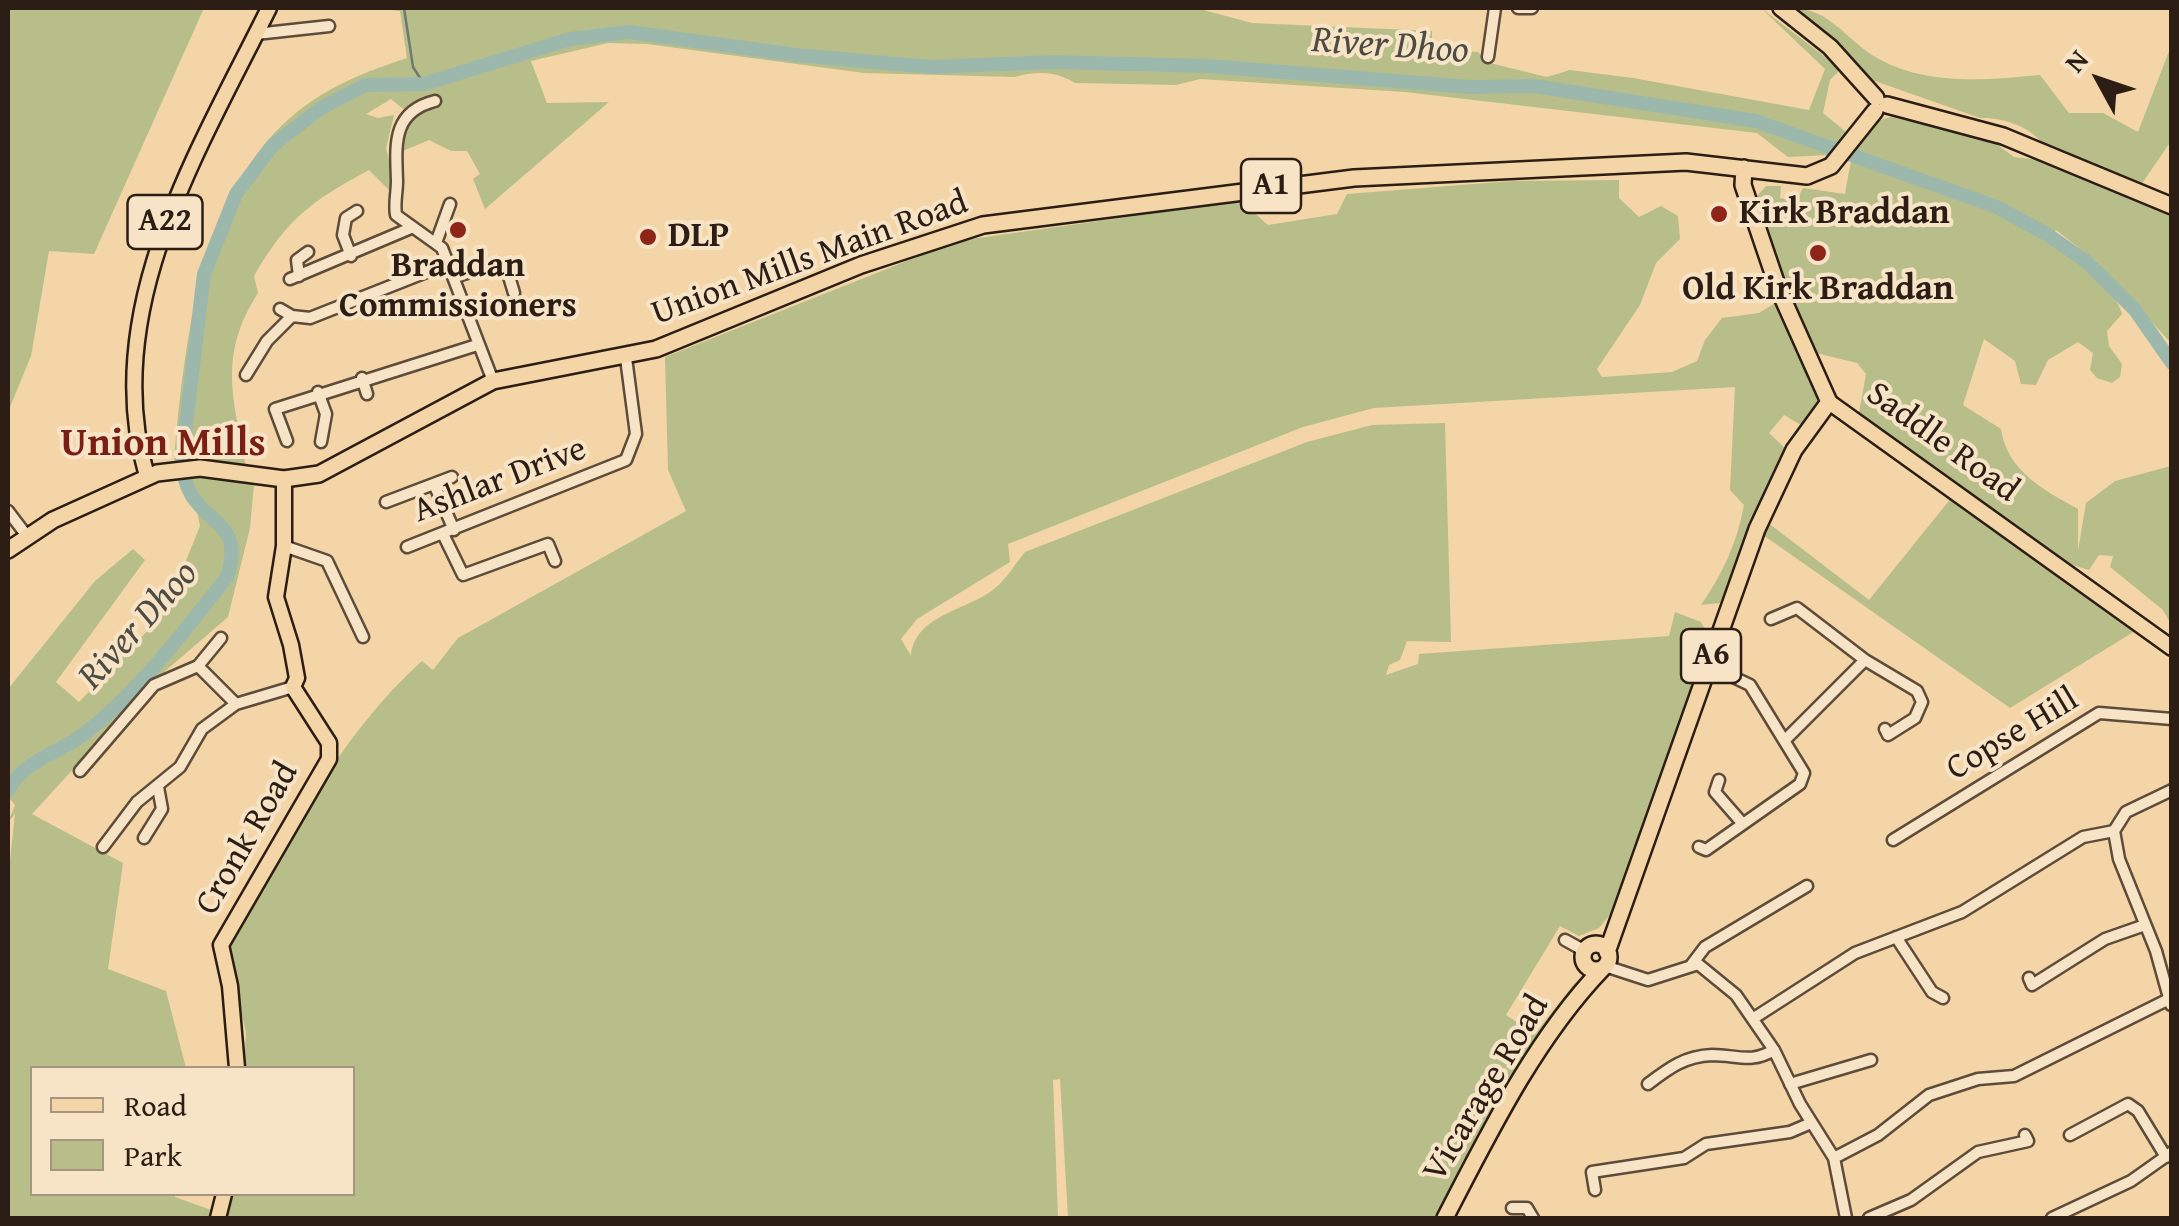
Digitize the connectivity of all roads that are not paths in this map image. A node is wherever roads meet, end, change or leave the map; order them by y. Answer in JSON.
{"nodes":[{"id":1,"x":269,"y":8,"type":"edge"},
{"id":2,"x":1495,"y":8,"type":"edge"},
{"id":3,"x":1518,"y":8,"type":"edge"},
{"id":4,"x":1532,"y":8,"type":"edge"},
{"id":5,"x":1781,"y":8,"type":"edge"},
{"id":6,"x":329,"y":26,"type":"dead end"},
{"id":7,"x":256,"y":34,"type":"junction"},
{"id":8,"x":1488,"y":57,"type":"dead end"},
{"id":9,"x":435,"y":101,"type":"dead end"},
{"id":10,"x":1878,"y":107,"type":"junction"},
{"id":11,"x":1744,"y":168,"type":"junction"},
{"id":12,"x":450,"y":204,"type":"dead end"},
{"id":13,"x":2172,"y":206,"type":"edge"},
{"id":14,"x":357,"y":211,"type":"dead end"},
{"id":15,"x":410,"y":228,"type":"junction"},
{"id":16,"x":440,"y":244,"type":"junction"},
{"id":17,"x":308,"y":252,"type":"dead end"},
{"id":18,"x":351,"y":256,"type":"junction"},
{"id":19,"x":449,"y":263,"type":"junction"},
{"id":20,"x":454,"y":277,"type":"junction"},
{"id":21,"x":514,"y":293,"type":"dead end"},
{"id":22,"x":280,"y":309,"type":"dead end"},
{"id":23,"x":292,"y":316,"type":"junction"},
{"id":24,"x":477,"y":345,"type":"junction"},
{"id":25,"x":626,"y":358,"type":"junction"},
{"id":26,"x":246,"y":376,"type":"dead end"},
{"id":27,"x":362,"y":378,"type":"junction"},
{"id":28,"x":493,"y":380,"type":"junction"},
{"id":29,"x":318,"y":392,"type":"junction"},
{"id":30,"x":367,"y":394,"type":"dead end"},
{"id":31,"x":1829,"y":402,"type":"junction"},
{"id":32,"x":288,"y":441,"type":"dead end"},
{"id":33,"x":321,"y":442,"type":"dead end"},
{"id":34,"x":152,"y":475,"type":"junction"},
{"id":35,"x":452,"y":477,"type":"dead end"},
{"id":36,"x":284,"y":480,"type":"junction"},
{"id":37,"x":434,"y":484,"type":"junction"},
{"id":38,"x":386,"y":502,"type":"dead end"},
{"id":39,"x":8,"y":511,"type":"edge"},
{"id":40,"x":448,"y":532,"type":"junction"},
{"id":41,"x":28,"y":536,"type":"junction"},
{"id":42,"x":284,"y":546,"type":"junction"},
{"id":43,"x":407,"y":547,"type":"dead end"},
{"id":44,"x":8,"y":550,"type":"edge"},
{"id":45,"x":555,"y":561,"type":"dead end"},
{"id":46,"x":1772,"y":619,"type":"dead end"},
{"id":47,"x":221,"y":638,"type":"dead end"},
{"id":48,"x":363,"y":638,"type":"dead end"},
{"id":49,"x":2172,"y":648,"type":"edge"},
{"id":50,"x":1866,"y":660,"type":"junction"},
{"id":51,"x":1708,"y":665,"type":"junction"},
{"id":52,"x":198,"y":666,"type":"junction"},
{"id":53,"x":292,"y":687,"type":"junction"},
{"id":54,"x":236,"y":704,"type":"junction"},
{"id":55,"x":2172,"y":718,"type":"edge"},
{"id":56,"x":1888,"y":735,"type":"dead end"},
{"id":57,"x":1785,"y":740,"type":"junction"},
{"id":58,"x":80,"y":771,"type":"dead end"},
{"id":59,"x":158,"y":786,"type":"junction"},
{"id":60,"x":2172,"y":790,"type":"edge"},
{"id":61,"x":1715,"y":791,"type":"dead end"},
{"id":62,"x":1743,"y":824,"type":"junction"},
{"id":63,"x":2114,"y":831,"type":"junction"},
{"id":64,"x":144,"y":838,"type":"dead end"},
{"id":65,"x":1893,"y":840,"type":"dead end"},
{"id":66,"x":103,"y":847,"type":"dead end"},
{"id":67,"x":1703,"y":852,"type":"dead end"},
{"id":68,"x":1808,"y":886,"type":"dead end"},
{"id":69,"x":1618,"y":922,"type":"junction"},
{"id":70,"x":2145,"y":925,"type":"junction"},
{"id":71,"x":1896,"y":937,"type":"junction"},
{"id":72,"x":1565,"y":940,"type":"dead end"},
{"id":73,"x":1587,"y":953,"type":"junction"},
{"id":74,"x":1608,"y":962,"type":"junction"},
{"id":75,"x":1692,"y":964,"type":"junction"},
{"id":76,"x":2032,"y":984,"type":"dead end"},
{"id":77,"x":1581,"y":991,"type":"junction"},
{"id":78,"x":1943,"y":998,"type":"dead end"},
{"id":79,"x":2170,"y":1003,"type":"edge"},
{"id":80,"x":1754,"y":1018,"type":"junction"},
{"id":81,"x":1774,"y":1050,"type":"junction"},
{"id":82,"x":1865,"y":1058,"type":"dead end"},
{"id":83,"x":236,"y":1066,"type":"edge"},
{"id":84,"x":1648,"y":1084,"type":"dead end"},
{"id":85,"x":1790,"y":1084,"type":"junction"},
{"id":86,"x":1811,"y":1123,"type":"junction"},
{"id":87,"x":2070,"y":1135,"type":"dead end"},
{"id":88,"x":2028,"y":1141,"type":"dead end"},
{"id":89,"x":2168,"y":1155,"type":"edge"},
{"id":90,"x":1834,"y":1158,"type":"junction"},
{"id":91,"x":1590,"y":1159,"type":"dead end"},
{"id":92,"x":1592,"y":1172,"type":"junction"},
{"id":93,"x":1594,"y":1190,"type":"dead end"},
{"id":94,"x":1512,"y":1208,"type":"dead end"},
{"id":95,"x":1530,"y":1208,"type":"edge"},
{"id":96,"x":1444,"y":1218,"type":"edge"},
{"id":97,"x":1846,"y":1218,"type":"edge"},
{"id":98,"x":1870,"y":1218,"type":"edge"},
{"id":99,"x":2052,"y":1218,"type":"edge"}],
"edges":[{"from":1,"to":7,"type":"main road","number":"A22"},
{"from":2,"to":8,"type":"street"},
{"from":3,"to":4,"type":"street"},
{"from":5,"to":10,"type":"highway"},
{"from":6,"to":7,"type":"street"},
{"from":7,"to":34,"type":"main road","number":"A22"},
{"from":9,"to":15,"type":"street"},
{"from":10,"to":11,"type":"highway","name":"Union Mills Main Road","number":"A1"},
{"from":10,"to":13,"type":"highway"},
{"from":11,"to":25,"type":"highway","name":"Union Mills Main Road","number":"A1"},
{"from":11,"to":31,"type":"highway","name":"Saddle Road"},
{"from":12,"to":16,"type":"street"},
{"from":14,"to":18,"type":"street"},
{"from":15,"to":16,"type":"street"},
{"from":15,"to":18,"type":"street"},
{"from":16,"to":19,"type":"street"},
{"from":17,"to":18,"type":"street"},
{"from":19,"to":20,"type":"street"},
{"from":19,"to":23,"type":"street"},
{"from":20,"to":21,"type":"street"},
{"from":20,"to":24,"type":"street"},
{"from":22,"to":23,"type":"street"},
{"from":23,"to":26,"type":"street"},
{"from":24,"to":27,"type":"street"},
{"from":24,"to":28,"type":"street"},
{"from":25,"to":28,"type":"highway","name":"Union Mills Main Road","number":"A1"},
{"from":25,"to":40,"type":"street","name":"Ashlar Drive"},
{"from":27,"to":29,"type":"street"},
{"from":27,"to":30,"type":"street"},
{"from":28,"to":36,"type":"highway","name":"Union Mills Main Road","number":"A1"},
{"from":29,"to":32,"type":"street"},
{"from":29,"to":33,"type":"street"},
{"from":31,"to":49,"type":"main road","name":"Saddle Road"},
{"from":31,"to":51,"type":"highway","name":"Vicarage Road","number":"A6"},
{"from":34,"to":36,"type":"highway","name":"Union Mills Main Road","number":"A1"},
{"from":34,"to":41,"type":"highway","name":"Union Mills Main Road","number":"A1"},
{"from":35,"to":37,"type":"street"},
{"from":36,"to":42,"type":"main road"},
{"from":37,"to":38,"type":"street"},
{"from":37,"to":40,"type":"street"},
{"from":39,"to":41,"type":"street"},
{"from":40,"to":43,"type":"street","name":"Ashlar Drive"},
{"from":40,"to":45,"type":"street"},
{"from":41,"to":44,"type":"highway","number":"A1"},
{"from":42,"to":48,"type":"street"},
{"from":42,"to":53,"type":"main road"},
{"from":46,"to":50,"type":"street"},
{"from":47,"to":52,"type":"street"},
{"from":50,"to":56,"type":"street"},
{"from":50,"to":57,"type":"street"},
{"from":51,"to":57,"type":"street"},
{"from":51,"to":69,"type":"highway","name":"Vicarage Road","number":"A6"},
{"from":52,"to":54,"type":"street"},
{"from":52,"to":58,"type":"street"},
{"from":53,"to":54,"type":"street"},
{"from":53,"to":83,"type":"main road","name":"Cronk Road"},
{"from":54,"to":59,"type":"street"},
{"from":55,"to":65,"type":"street","name":"Copse Hill"},
{"from":57,"to":62,"type":"street"},
{"from":59,"to":64,"type":"street"},
{"from":59,"to":66,"type":"street"},
{"from":60,"to":63,"type":"street"},
{"from":61,"to":62,"type":"street"},
{"from":62,"to":67,"type":"street"},
{"from":63,"to":70,"type":"street"},
{"from":63,"to":71,"type":"street"},
{"from":68,"to":75,"type":"street"},
{"from":69,"to":73,"type":"highway","name":"Vicarage Road","number":"A6"},
{"from":69,"to":74,"type":"highway","name":"Vicarage Road","number":"A6"},
{"from":70,"to":76,"type":"street"},
{"from":70,"to":79,"type":"street"},
{"from":71,"to":78,"type":"street"},
{"from":71,"to":80,"type":"street"},
{"from":72,"to":73,"type":"street"},
{"from":73,"to":74,"type":"highway"},
{"from":73,"to":77,"type":"highway","name":"Vicarage Road","number":"A6"},
{"from":74,"to":75,"type":"street"},
{"from":74,"to":77,"type":"highway","name":"Vicarage Road","number":"A6"},
{"from":75,"to":80,"type":"street"},
{"from":77,"to":96,"type":"highway","name":"Vicarage Road","number":"A6"},
{"from":79,"to":90,"type":"street"},
{"from":80,"to":81,"type":"street"},
{"from":81,"to":84,"type":"street"},
{"from":81,"to":85,"type":"street"},
{"from":82,"to":85,"type":"street"},
{"from":85,"to":86,"type":"street"},
{"from":86,"to":90,"type":"street"},
{"from":86,"to":92,"type":"street"},
{"from":87,"to":89,"type":"street"},
{"from":88,"to":98,"type":"street"},
{"from":89,"to":99,"type":"street"},
{"from":90,"to":97,"type":"street"},
{"from":91,"to":92,"type":"street"},
{"from":92,"to":93,"type":"street"},
{"from":94,"to":95,"type":"street"}]}
